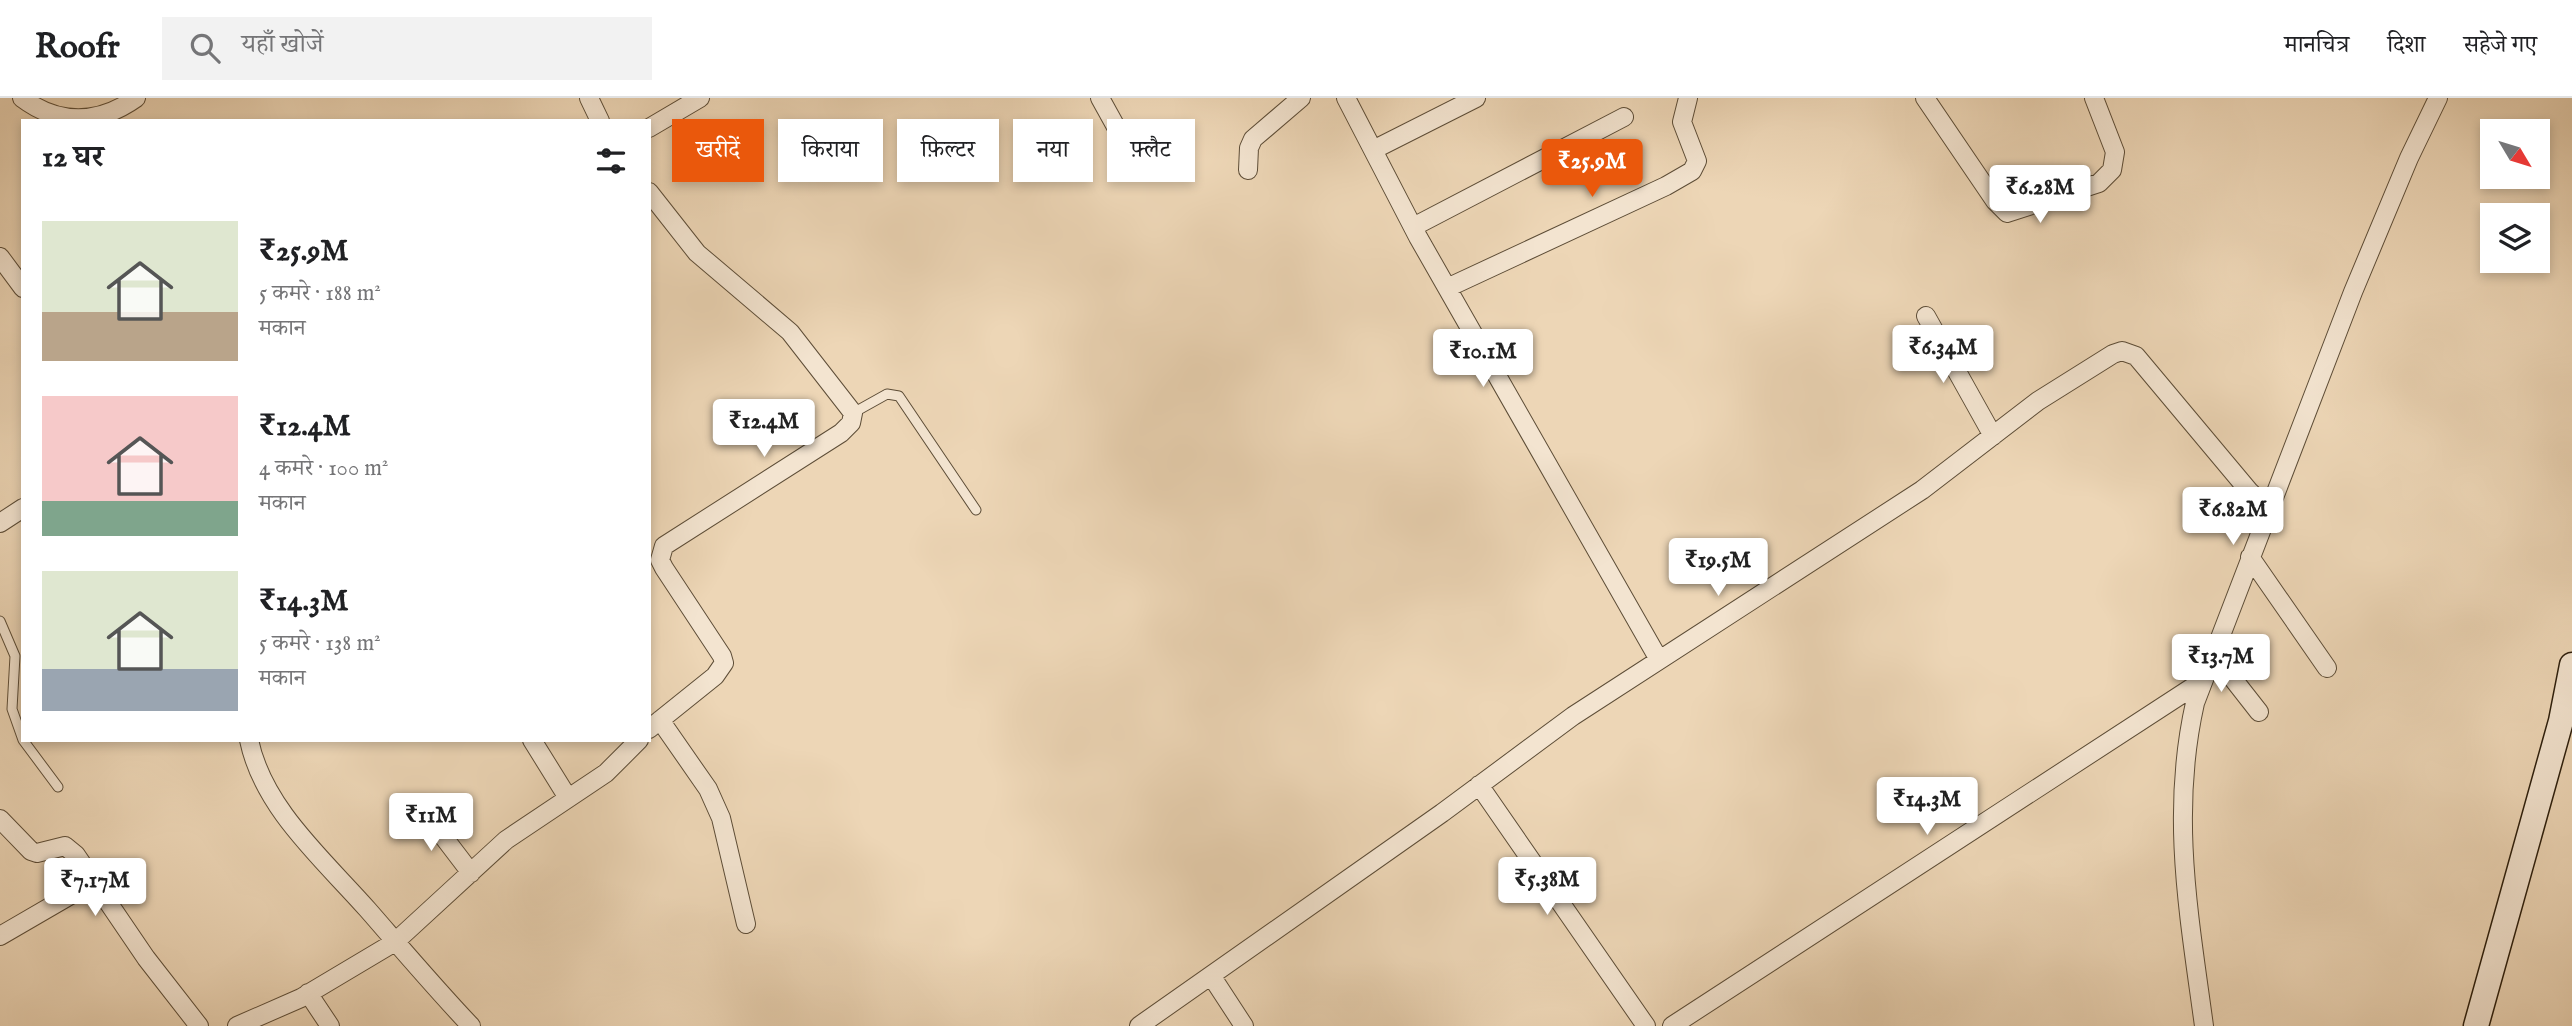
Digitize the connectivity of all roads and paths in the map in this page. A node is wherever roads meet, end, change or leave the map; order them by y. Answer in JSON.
{"nodes":[{"id":1,"x":22,"y":98,"type":"edge"},
{"id":2,"x":136,"y":98,"type":"edge"},
{"id":3,"x":589,"y":98,"type":"edge"},
{"id":4,"x":700,"y":98,"type":"edge"},
{"id":5,"x":1100,"y":98,"type":"edge"},
{"id":6,"x":1301,"y":98,"type":"edge"},
{"id":7,"x":1346,"y":98,"type":"edge"},
{"id":8,"x":1476,"y":98,"type":"edge"},
{"id":9,"x":1688,"y":98,"type":"edge"},
{"id":10,"x":1925,"y":98,"type":"edge"},
{"id":11,"x":2094,"y":98,"type":"edge"},
{"id":12,"x":2438,"y":98,"type":"edge"},
{"id":13,"x":1624,"y":117,"type":"dead end"},
{"id":14,"x":61,"y":119,"type":"edge"},
{"id":15,"x":81,"y":119,"type":"edge"},
{"id":16,"x":599,"y":119,"type":"edge"},
{"id":17,"x":1112,"y":119,"type":"edge"},
{"id":18,"x":651,"y":127,"type":"edge"},
{"id":19,"x":1373,"y":150,"type":"junction"},
{"id":20,"x":1248,"y":170,"type":"dead end"},
{"id":21,"x":651,"y":195,"type":"edge"},
{"id":22,"x":1413,"y":227,"type":"junction"},
{"id":23,"x":0,"y":258,"type":"edge"},
{"id":24,"x":21,"y":285,"type":"edge"},
{"id":25,"x":1447,"y":288,"type":"junction"},
{"id":26,"x":1926,"y":316,"type":"dead end"},
{"id":27,"x":853,"y":413,"type":"junction"},
{"id":28,"x":1993,"y":436,"type":"junction"},
{"id":29,"x":21,"y":510,"type":"edge"},
{"id":30,"x":976,"y":510,"type":"dead end"},
{"id":31,"x":2269,"y":510,"type":"junction"},
{"id":32,"x":0,"y":523,"type":"edge"},
{"id":33,"x":2250,"y":556,"type":"junction"},
{"id":34,"x":0,"y":621,"type":"edge"},
{"id":35,"x":2212,"y":652,"type":"junction"},
{"id":36,"x":1658,"y":658,"type":"junction"},
{"id":37,"x":2572,"y":665,"type":"edge"},
{"id":38,"x":2327,"y":668,"type":"dead end"},
{"id":39,"x":2202,"y":681,"type":"junction"},
{"id":40,"x":2259,"y":712,"type":"dead end"},
{"id":41,"x":655,"y":725,"type":"edge"},
{"id":42,"x":21,"y":734,"type":"edge"},
{"id":43,"x":24,"y":742,"type":"edge"},
{"id":44,"x":249,"y":742,"type":"edge"},
{"id":45,"x":533,"y":742,"type":"edge"},
{"id":46,"x":637,"y":742,"type":"edge"},
{"id":47,"x":1479,"y":785,"type":"junction"},
{"id":48,"x":58,"y":787,"type":"dead end"},
{"id":49,"x":568,"y":798,"type":"junction"},
{"id":50,"x":422,"y":810,"type":"dead end"},
{"id":51,"x":0,"y":819,"type":"edge"},
{"id":52,"x":471,"y":873,"type":"junction"},
{"id":53,"x":93,"y":882,"type":"junction"},
{"id":54,"x":746,"y":924,"type":"dead end"},
{"id":55,"x":0,"y":936,"type":"edge"},
{"id":56,"x":395,"y":942,"type":"junction"},
{"id":57,"x":1212,"y":977,"type":"junction"},
{"id":58,"x":308,"y":993,"type":"junction"},
{"id":59,"x":199,"y":1026,"type":"edge"},
{"id":60,"x":237,"y":1026,"type":"edge"},
{"id":61,"x":330,"y":1026,"type":"edge"},
{"id":62,"x":471,"y":1026,"type":"edge"},
{"id":63,"x":1139,"y":1026,"type":"edge"},
{"id":64,"x":1244,"y":1026,"type":"edge"},
{"id":65,"x":1646,"y":1026,"type":"edge"},
{"id":66,"x":1672,"y":1026,"type":"edge"},
{"id":67,"x":2204,"y":1026,"type":"edge"},
{"id":68,"x":2476,"y":1026,"type":"edge"}],
"edges":[{"from":1,"to":14,"type":"street"},
{"from":2,"to":15,"type":"street"},
{"from":3,"to":16,"type":"street"},
{"from":4,"to":18,"type":"street"},
{"from":5,"to":17,"type":"street"},
{"from":6,"to":20,"type":"street"},
{"from":7,"to":19,"type":"street"},
{"from":8,"to":19,"type":"street"},
{"from":9,"to":25,"type":"street"},
{"from":10,"to":11,"type":"street"},
{"from":12,"to":31,"type":"street"},
{"from":13,"to":22,"type":"street"},
{"from":19,"to":22,"type":"street"},
{"from":21,"to":27,"type":"street"},
{"from":22,"to":25,"type":"street"},
{"from":23,"to":24,"type":"street"},
{"from":25,"to":36,"type":"street"},
{"from":26,"to":28,"type":"street"},
{"from":27,"to":30,"type":"lane"},
{"from":27,"to":41,"type":"street"},
{"from":28,"to":31,"type":"street"},
{"from":28,"to":36,"type":"street"},
{"from":29,"to":32,"type":"street"},
{"from":31,"to":33,"type":"street"},
{"from":33,"to":35,"type":"street"},
{"from":33,"to":38,"type":"street"},
{"from":34,"to":42,"type":"lane"},
{"from":35,"to":39,"type":"street"},
{"from":35,"to":40,"type":"street"},
{"from":36,"to":47,"type":"street"},
{"from":37,"to":68,"type":"street"},
{"from":39,"to":66,"type":"street"},
{"from":39,"to":67,"type":"street"},
{"from":41,"to":54,"type":"street"},
{"from":43,"to":48,"type":"lane"},
{"from":44,"to":56,"type":"street"},
{"from":45,"to":49,"type":"street"},
{"from":46,"to":49,"type":"street"},
{"from":47,"to":57,"type":"street"},
{"from":47,"to":65,"type":"street"},
{"from":49,"to":52,"type":"street"},
{"from":50,"to":52,"type":"street"},
{"from":51,"to":53,"type":"street"},
{"from":52,"to":56,"type":"street"},
{"from":53,"to":55,"type":"street"},
{"from":53,"to":59,"type":"street"},
{"from":56,"to":58,"type":"street"},
{"from":56,"to":62,"type":"street"},
{"from":57,"to":63,"type":"street"},
{"from":57,"to":64,"type":"street"},
{"from":58,"to":60,"type":"street"},
{"from":58,"to":61,"type":"street"}]}
